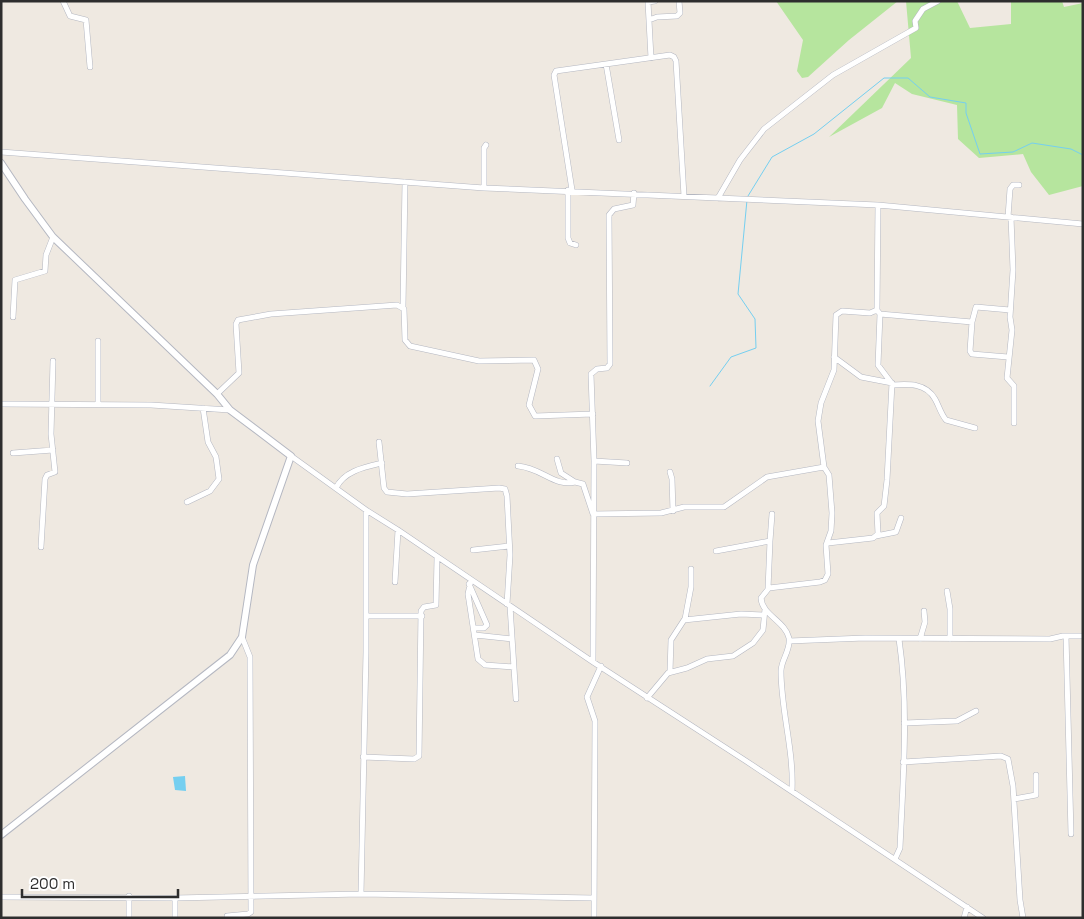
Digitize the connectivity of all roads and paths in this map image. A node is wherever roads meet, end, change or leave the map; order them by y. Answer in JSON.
{"nodes":[{"id":1,"x":63,"y":1,"type":"edge"},
{"id":2,"x":655,"y":1,"type":"edge"},
{"id":3,"x":679,"y":1,"type":"edge"},
{"id":4,"x":938,"y":1,"type":"edge"},
{"id":5,"x":649,"y":20,"type":"junction"},
{"id":6,"x":652,"y":58,"type":"junction"},
{"id":7,"x":606,"y":64,"type":"junction"},
{"id":8,"x":90,"y":67,"type":"dead end"},
{"id":9,"x":619,"y":140,"type":"dead end"},
{"id":10,"x":486,"y":144,"type":"dead end"},
{"id":11,"x":1,"y":152,"type":"edge"},
{"id":12,"x":1,"y":163,"type":"edge"},
{"id":13,"x":405,"y":182,"type":"junction"},
{"id":14,"x":1019,"y":184,"type":"dead end"},
{"id":15,"x":484,"y":188,"type":"junction"},
{"id":16,"x":570,"y":190,"type":"junction"},
{"id":17,"x":634,"y":193,"type":"junction"},
{"id":18,"x":684,"y":196,"type":"junction"},
{"id":19,"x":718,"y":198,"type":"junction"},
{"id":20,"x":878,"y":205,"type":"junction"},
{"id":21,"x":1010,"y":217,"type":"junction"},
{"id":22,"x":1083,"y":224,"type":"edge"},
{"id":23,"x":53,"y":237,"type":"junction"},
{"id":24,"x":576,"y":245,"type":"dead end"},
{"id":25,"x":403,"y":307,"type":"junction"},
{"id":26,"x":1010,"y":310,"type":"junction"},
{"id":27,"x":879,"y":312,"type":"junction"},
{"id":28,"x":13,"y":317,"type":"dead end"},
{"id":29,"x":972,"y":322,"type":"junction"},
{"id":30,"x":98,"y":341,"type":"dead end"},
{"id":31,"x":834,"y":356,"type":"junction"},
{"id":32,"x":1008,"y":357,"type":"junction"},
{"id":33,"x":53,"y":361,"type":"dead end"},
{"id":34,"x":892,"y":384,"type":"junction"},
{"id":35,"x":217,"y":394,"type":"junction"},
{"id":36,"x":1,"y":404,"type":"edge"},
{"id":37,"x":98,"y":404,"type":"junction"},
{"id":38,"x":51,"y":406,"type":"junction"},
{"id":39,"x":203,"y":408,"type":"junction"},
{"id":40,"x":230,"y":410,"type":"junction"},
{"id":41,"x":593,"y":414,"type":"junction"},
{"id":42,"x":1014,"y":423,"type":"dead end"},
{"id":43,"x":975,"y":428,"type":"dead end"},
{"id":44,"x":379,"y":442,"type":"dead end"},
{"id":45,"x":53,"y":450,"type":"junction"},
{"id":46,"x":14,"y":453,"type":"dead end"},
{"id":47,"x":291,"y":456,"type":"junction"},
{"id":48,"x":557,"y":459,"type":"dead end"},
{"id":49,"x":594,"y":461,"type":"junction"},
{"id":50,"x":382,"y":463,"type":"junction"},
{"id":51,"x":627,"y":464,"type":"dead end"},
{"id":52,"x":518,"y":466,"type":"dead end"},
{"id":53,"x":824,"y":467,"type":"junction"},
{"id":54,"x":670,"y":472,"type":"dead end"},
{"id":55,"x":575,"y":482,"type":"junction"},
{"id":56,"x":336,"y":488,"type":"junction"},
{"id":57,"x":187,"y":502,"type":"dead end"},
{"id":58,"x":366,"y":510,"type":"junction"},
{"id":59,"x":672,"y":510,"type":"junction"},
{"id":60,"x":593,"y":514,"type":"junction"},
{"id":61,"x":772,"y":514,"type":"dead end"},
{"id":62,"x":901,"y":518,"type":"dead end"},
{"id":63,"x":398,"y":530,"type":"junction"},
{"id":64,"x":876,"y":536,"type":"junction"},
{"id":65,"x":770,"y":541,"type":"junction"},
{"id":66,"x":828,"y":543,"type":"junction"},
{"id":67,"x":509,"y":546,"type":"junction"},
{"id":68,"x":41,"y":547,"type":"dead end"},
{"id":69,"x":473,"y":550,"type":"dead end"},
{"id":70,"x":716,"y":551,"type":"dead end"},
{"id":71,"x":438,"y":558,"type":"junction"},
{"id":72,"x":691,"y":569,"type":"dead end"},
{"id":73,"x":395,"y":582,"type":"dead end"},
{"id":74,"x":470,"y":582,"type":"junction"},
{"id":75,"x":768,"y":589,"type":"junction"},
{"id":76,"x":947,"y":591,"type":"dead end"},
{"id":77,"x":508,"y":605,"type":"junction"},
{"id":78,"x":764,"y":609,"type":"junction"},
{"id":79,"x":924,"y":612,"type":"dead end"},
{"id":80,"x":763,"y":615,"type":"junction"},
{"id":81,"x":366,"y":616,"type":"junction"},
{"id":82,"x":422,"y":616,"type":"junction"},
{"id":83,"x":685,"y":619,"type":"junction"},
{"id":84,"x":474,"y":628,"type":"junction"},
{"id":85,"x":475,"y":635,"type":"junction"},
{"id":86,"x":1066,"y":636,"type":"junction"},
{"id":87,"x":1083,"y":636,"type":"edge"},
{"id":88,"x":242,"y":637,"type":"junction"},
{"id":89,"x":512,"y":639,"type":"junction"},
{"id":90,"x":899,"y":639,"type":"junction"},
{"id":91,"x":920,"y":639,"type":"junction"},
{"id":92,"x":950,"y":639,"type":"junction"},
{"id":93,"x":789,"y":640,"type":"junction"},
{"id":94,"x":593,"y":662,"type":"junction"},
{"id":95,"x":600,"y":666,"type":"junction"},
{"id":96,"x":514,"y":667,"type":"junction"},
{"id":97,"x":670,"y":672,"type":"junction"},
{"id":98,"x":648,"y":698,"type":"junction"},
{"id":99,"x":516,"y":699,"type":"dead end"},
{"id":100,"x":976,"y":711,"type":"dead end"},
{"id":101,"x":904,"y":723,"type":"junction"},
{"id":102,"x":363,"y":757,"type":"junction"},
{"id":103,"x":903,"y":762,"type":"junction"},
{"id":104,"x":1036,"y":775,"type":"dead end"},
{"id":105,"x":792,"y":791,"type":"junction"},
{"id":106,"x":1014,"y":799,"type":"junction"},
{"id":107,"x":1071,"y":834,"type":"dead end"},
{"id":108,"x":1,"y":835,"type":"edge"},
{"id":109,"x":895,"y":859,"type":"junction"},
{"id":110,"x":361,"y":894,"type":"junction"},
{"id":111,"x":250,"y":895,"type":"junction"},
{"id":112,"x":129,"y":896,"type":"junction"},
{"id":113,"x":1,"y":897,"type":"edge"},
{"id":114,"x":175,"y":898,"type":"junction"},
{"id":115,"x":594,"y":898,"type":"junction"},
{"id":116,"x":967,"y":907,"type":"junction"},
{"id":117,"x":227,"y":916,"type":"dead end"},
{"id":118,"x":129,"y":918,"type":"edge"},
{"id":119,"x":175,"y":918,"type":"edge"},
{"id":120,"x":594,"y":918,"type":"edge"},
{"id":121,"x":964,"y":918,"type":"edge"},
{"id":122,"x":983,"y":918,"type":"edge"},
{"id":123,"x":1023,"y":918,"type":"edge"}],
"edges":[{"from":1,"to":8,"type":"street"},
{"from":2,"to":5,"type":"street"},
{"from":3,"to":5,"type":"street"},
{"from":4,"to":19,"type":"street"},
{"from":5,"to":6,"type":"street"},
{"from":6,"to":7,"type":"street"},
{"from":6,"to":18,"type":"street"},
{"from":7,"to":9,"type":"street"},
{"from":7,"to":16,"type":"street"},
{"from":10,"to":15,"type":"street"},
{"from":11,"to":13,"type":"street"},
{"from":12,"to":23,"type":"street"},
{"from":13,"to":15,"type":"street"},
{"from":13,"to":25,"type":"street"},
{"from":14,"to":21,"type":"street"},
{"from":15,"to":16,"type":"street"},
{"from":16,"to":17,"type":"street"},
{"from":16,"to":24,"type":"street"},
{"from":17,"to":18,"type":"street"},
{"from":17,"to":41,"type":"street"},
{"from":18,"to":19,"type":"street"},
{"from":19,"to":20,"type":"street"},
{"from":20,"to":21,"type":"street"},
{"from":20,"to":27,"type":"street"},
{"from":21,"to":22,"type":"street"},
{"from":21,"to":26,"type":"street"},
{"from":23,"to":28,"type":"street"},
{"from":23,"to":35,"type":"street"},
{"from":25,"to":35,"type":"street"},
{"from":25,"to":41,"type":"street"},
{"from":26,"to":29,"type":"street"},
{"from":26,"to":32,"type":"street"},
{"from":27,"to":29,"type":"street"},
{"from":27,"to":31,"type":"street"},
{"from":27,"to":34,"type":"street"},
{"from":29,"to":32,"type":"street"},
{"from":30,"to":37,"type":"street"},
{"from":31,"to":34,"type":"street"},
{"from":31,"to":53,"type":"street"},
{"from":32,"to":42,"type":"street"},
{"from":33,"to":38,"type":"street"},
{"from":34,"to":43,"type":"street"},
{"from":34,"to":64,"type":"street"},
{"from":35,"to":40,"type":"street"},
{"from":36,"to":38,"type":"street"},
{"from":37,"to":38,"type":"street"},
{"from":37,"to":39,"type":"street"},
{"from":38,"to":45,"type":"street"},
{"from":39,"to":40,"type":"street"},
{"from":39,"to":57,"type":"street"},
{"from":40,"to":47,"type":"street"},
{"from":41,"to":49,"type":"street"},
{"from":44,"to":50,"type":"street"},
{"from":45,"to":46,"type":"street"},
{"from":45,"to":68,"type":"street"},
{"from":47,"to":56,"type":"street"},
{"from":47,"to":88,"type":"street"},
{"from":48,"to":55,"type":"street"},
{"from":49,"to":51,"type":"street"},
{"from":49,"to":60,"type":"street"},
{"from":50,"to":56,"type":"street"},
{"from":50,"to":67,"type":"street"},
{"from":52,"to":55,"type":"street"},
{"from":53,"to":59,"type":"street"},
{"from":53,"to":66,"type":"street"},
{"from":54,"to":59,"type":"street"},
{"from":55,"to":60,"type":"street"},
{"from":56,"to":58,"type":"street"},
{"from":58,"to":63,"type":"street"},
{"from":58,"to":81,"type":"street"},
{"from":59,"to":60,"type":"street"},
{"from":60,"to":94,"type":"street"},
{"from":61,"to":65,"type":"street"},
{"from":62,"to":64,"type":"street"},
{"from":63,"to":71,"type":"street"},
{"from":63,"to":73,"type":"street"},
{"from":64,"to":66,"type":"street"},
{"from":65,"to":70,"type":"street"},
{"from":65,"to":75,"type":"street"},
{"from":66,"to":75,"type":"street"},
{"from":67,"to":69,"type":"street"},
{"from":67,"to":77,"type":"street"},
{"from":71,"to":74,"type":"street"},
{"from":71,"to":82,"type":"street"},
{"from":72,"to":83,"type":"street"},
{"from":74,"to":77,"type":"street"},
{"from":74,"to":84,"type":"street"},
{"from":74,"to":84,"type":"street"},
{"from":75,"to":78,"type":"street"},
{"from":76,"to":92,"type":"street"},
{"from":77,"to":89,"type":"street"},
{"from":77,"to":94,"type":"street"},
{"from":78,"to":80,"type":"street"},
{"from":78,"to":93,"type":"street"},
{"from":79,"to":91,"type":"street"},
{"from":80,"to":83,"type":"street"},
{"from":80,"to":97,"type":"street"},
{"from":81,"to":82,"type":"street"},
{"from":81,"to":102,"type":"street"},
{"from":82,"to":102,"type":"street"},
{"from":83,"to":97,"type":"street"},
{"from":84,"to":85,"type":"street"},
{"from":85,"to":89,"type":"street"},
{"from":85,"to":96,"type":"street"},
{"from":86,"to":87,"type":"street"},
{"from":86,"to":92,"type":"street"},
{"from":86,"to":107,"type":"street"},
{"from":88,"to":108,"type":"street"},
{"from":88,"to":111,"type":"street"},
{"from":89,"to":96,"type":"street"},
{"from":90,"to":91,"type":"street"},
{"from":90,"to":93,"type":"street"},
{"from":90,"to":101,"type":"street"},
{"from":91,"to":92,"type":"street"},
{"from":93,"to":105,"type":"street"},
{"from":94,"to":95,"type":"street"},
{"from":95,"to":98,"type":"street"},
{"from":95,"to":115,"type":"street"},
{"from":96,"to":99,"type":"street"},
{"from":97,"to":98,"type":"street"},
{"from":98,"to":105,"type":"street"},
{"from":100,"to":101,"type":"street"},
{"from":101,"to":103,"type":"street"},
{"from":102,"to":110,"type":"street"},
{"from":103,"to":106,"type":"street"},
{"from":103,"to":109,"type":"street"},
{"from":104,"to":106,"type":"street"},
{"from":105,"to":109,"type":"street"},
{"from":106,"to":123,"type":"street"},
{"from":109,"to":116,"type":"street"},
{"from":110,"to":111,"type":"street"},
{"from":110,"to":115,"type":"street"},
{"from":111,"to":114,"type":"street"},
{"from":111,"to":117,"type":"street"},
{"from":112,"to":113,"type":"street"},
{"from":112,"to":114,"type":"street"},
{"from":112,"to":118,"type":"street"},
{"from":114,"to":119,"type":"street"},
{"from":115,"to":120,"type":"street"},
{"from":116,"to":121,"type":"street"},
{"from":116,"to":122,"type":"street"}]}
